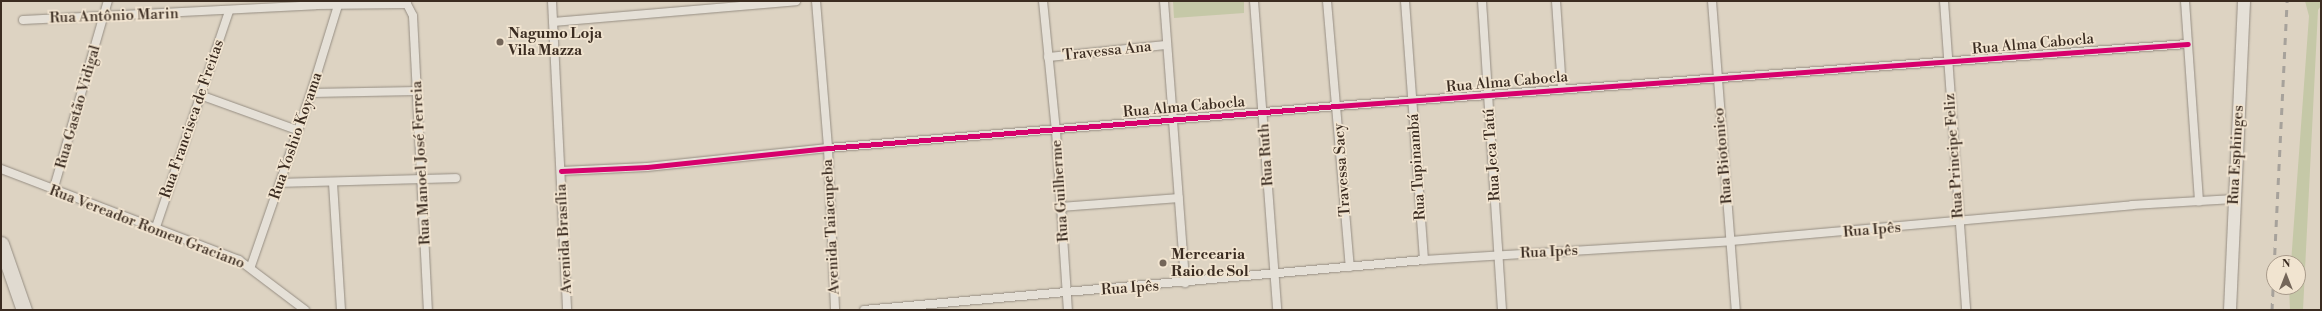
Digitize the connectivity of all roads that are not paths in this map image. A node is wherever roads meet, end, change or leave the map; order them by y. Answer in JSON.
{"nodes":[{"id":1,"x":108,"y":1,"type":"edge"},
{"id":2,"x":552,"y":1,"type":"edge"},
{"id":3,"x":796,"y":1,"type":"edge"},
{"id":4,"x":816,"y":1,"type":"edge"},
{"id":5,"x":1043,"y":1,"type":"edge"},
{"id":6,"x":1164,"y":1,"type":"edge"},
{"id":7,"x":1254,"y":1,"type":"edge"},
{"id":8,"x":1327,"y":1,"type":"edge"},
{"id":9,"x":1405,"y":1,"type":"edge"},
{"id":10,"x":1482,"y":1,"type":"edge"},
{"id":11,"x":1556,"y":1,"type":"edge"},
{"id":12,"x":1712,"y":1,"type":"edge"},
{"id":13,"x":1944,"y":1,"type":"edge"},
{"id":14,"x":2185,"y":1,"type":"edge"},
{"id":15,"x":2244,"y":1,"type":"edge"},
{"id":16,"x":316,"y":3,"type":"edge"},
{"id":17,"x":338,"y":4,"type":"junction"},
{"id":18,"x":229,"y":11,"type":"junction"},
{"id":19,"x":413,"y":16,"type":"joint"},
{"id":20,"x":105,"y":17,"type":"junction"},
{"id":21,"x":23,"y":20,"type":"dead end"},
{"id":22,"x":554,"y":22,"type":"junction"},
{"id":23,"x":2188,"y":44,"type":"junction"},
{"id":24,"x":1166,"y":45,"type":"junction"},
{"id":25,"x":1048,"y":57,"type":"junction"},
{"id":26,"x":1948,"y":63,"type":"junction"},
{"id":27,"x":1716,"y":80,"type":"junction"},
{"id":28,"x":1562,"y":90,"type":"junction"},
{"id":29,"x":418,"y":91,"type":"junction"},
{"id":30,"x":311,"y":93,"type":"junction"},
{"id":31,"x":200,"y":95,"type":"junction"},
{"id":32,"x":1488,"y":96,"type":"junction"},
{"id":33,"x":1412,"y":102,"type":"junction"},
{"id":34,"x":1337,"y":106,"type":"junction"},
{"id":35,"x":1263,"y":113,"type":"junction"},
{"id":36,"x":1173,"y":120,"type":"junction"},
{"id":37,"x":297,"y":130,"type":"junction"},
{"id":38,"x":1056,"y":131,"type":"junction"},
{"id":39,"x":828,"y":148,"type":"junction"},
{"id":40,"x":1,"y":169,"type":"edge"},
{"id":41,"x":560,"y":172,"type":"junction"},
{"id":42,"x":456,"y":178,"type":"dead end"},
{"id":43,"x":422,"y":180,"type":"junction"},
{"id":44,"x":280,"y":183,"type":"junction"},
{"id":45,"x":333,"y":183,"type":"junction"},
{"id":46,"x":53,"y":191,"type":"junction"},
{"id":47,"x":1179,"y":198,"type":"junction"},
{"id":48,"x":2234,"y":200,"type":"junction"},
{"id":49,"x":2199,"y":202,"type":"junction"},
{"id":50,"x":1061,"y":207,"type":"junction"},
{"id":51,"x":1959,"y":223,"type":"junction"},
{"id":52,"x":156,"y":227,"type":"junction"},
{"id":53,"x":1730,"y":241,"type":"junction"},
{"id":54,"x":1,"y":244,"type":"edge"},
{"id":55,"x":1498,"y":255,"type":"junction"},
{"id":56,"x":1424,"y":260,"type":"junction"},
{"id":57,"x":251,"y":266,"type":"junction"},
{"id":58,"x":1350,"y":267,"type":"junction"},
{"id":59,"x":1275,"y":275,"type":"junction"},
{"id":60,"x":1185,"y":284,"type":"junction"},
{"id":61,"x":1067,"y":293,"type":"junction"},
{"id":62,"x":24,"y":310,"type":"edge"},
{"id":63,"x":305,"y":310,"type":"edge"},
{"id":64,"x":341,"y":310,"type":"edge"},
{"id":65,"x":428,"y":310,"type":"edge"},
{"id":66,"x":567,"y":310,"type":"edge"},
{"id":67,"x":835,"y":310,"type":"edge"},
{"id":68,"x":864,"y":310,"type":"edge"},
{"id":69,"x":1068,"y":310,"type":"edge"},
{"id":70,"x":1277,"y":310,"type":"edge"},
{"id":71,"x":1502,"y":310,"type":"edge"},
{"id":72,"x":1736,"y":310,"type":"edge"},
{"id":73,"x":1966,"y":310,"type":"edge"},
{"id":74,"x":2230,"y":310,"type":"edge"}],
"edges":[{"from":1,"to":20,"type":"street","name":"Rua Gastão Vidigal"},
{"from":2,"to":22,"type":"street","name":"Avenida Brasília"},
{"from":3,"to":22,"type":"street"},
{"from":4,"to":39,"type":"street","name":"Avenida Taiacupeba"},
{"from":5,"to":25,"type":"street","name":"Rua Guilherme"},
{"from":6,"to":24,"type":"street"},
{"from":7,"to":35,"type":"street","name":"Rua Ruth"},
{"from":8,"to":34,"type":"street","name":"Travessa Sacy"},
{"from":9,"to":33,"type":"street","name":"Rua Tupinambá"},
{"from":10,"to":32,"type":"street","name":"Rua Jeca Tatú"},
{"from":11,"to":28,"type":"street"},
{"from":12,"to":27,"type":"street","name":"Rua Biotonico"},
{"from":13,"to":26,"type":"street","name":"Rua Principe Feliz"},
{"from":14,"to":23,"type":"street"},
{"from":15,"to":48,"type":"street","name":"Rua Esphinges"},
{"from":16,"to":17,"type":"street","name":"Rua Antônio Marin"},
{"from":16,"to":18,"type":"street","name":"Rua Antônio Marin"},
{"from":17,"to":19,"type":"street","name":"Rua Antônio Marin"},
{"from":17,"to":30,"type":"street","name":"Rua Yoshio Koyama"},
{"from":18,"to":20,"type":"street","name":"Rua Antônio Marin"},
{"from":18,"to":31,"type":"street","name":"Rua Francisca de Freitas"},
{"from":19,"to":29,"type":"street","name":"Rua Manoel José Ferreia"},
{"from":20,"to":21,"type":"street","name":"Rua Antônio Marin"},
{"from":20,"to":46,"type":"street","name":"Rua Gastão Vidigal"},
{"from":22,"to":41,"type":"street","name":"Avenida Brasília"},
{"from":23,"to":26,"type":"street","name":"Rua Alma Cabocla"},
{"from":23,"to":49,"type":"street"},
{"from":24,"to":25,"type":"street","name":"Travessa Ana"},
{"from":24,"to":36,"type":"street"},
{"from":25,"to":38,"type":"street","name":"Rua Guilherme"},
{"from":26,"to":27,"type":"street","name":"Rua Alma Cabocla"},
{"from":26,"to":51,"type":"street","name":"Rua Principe Feliz"},
{"from":27,"to":28,"type":"street","name":"Rua Alma Cabocla"},
{"from":27,"to":53,"type":"street","name":"Rua Biotonico"},
{"from":28,"to":32,"type":"street","name":"Rua Alma Cabocla"},
{"from":29,"to":30,"type":"street"},
{"from":29,"to":43,"type":"street","name":"Rua Manoel José Ferreia"},
{"from":30,"to":37,"type":"street","name":"Rua Yoshio Koyama"},
{"from":31,"to":37,"type":"street"},
{"from":31,"to":52,"type":"street","name":"Rua Francisca de Freitas"},
{"from":32,"to":33,"type":"street","name":"Rua Alma Cabocla"},
{"from":32,"to":55,"type":"street","name":"Rua Jeca Tatú"},
{"from":33,"to":34,"type":"street","name":"Rua Alma Cabocla"},
{"from":33,"to":56,"type":"street","name":"Rua Tupinambá"},
{"from":34,"to":35,"type":"street","name":"Rua Alma Cabocla"},
{"from":34,"to":58,"type":"street","name":"Travessa Sacy"},
{"from":35,"to":36,"type":"street","name":"Rua Alma Cabocla"},
{"from":35,"to":59,"type":"street","name":"Rua Ruth"},
{"from":36,"to":38,"type":"street","name":"Rua Alma Cabocla"},
{"from":36,"to":47,"type":"street"},
{"from":37,"to":44,"type":"street","name":"Rua Yoshio Koyama"},
{"from":38,"to":39,"type":"street","name":"Rua Alma Cabocla"},
{"from":38,"to":50,"type":"street","name":"Rua Guilherme"},
{"from":39,"to":41,"type":"street","name":"Rua Alma Cabocla"},
{"from":39,"to":67,"type":"street","name":"Avenida Taiacupeba"},
{"from":40,"to":46,"type":"street","name":"Rua Vereador Romeu Graciano"},
{"from":41,"to":66,"type":"street","name":"Avenida Brasília"},
{"from":42,"to":43,"type":"street"},
{"from":43,"to":45,"type":"street"},
{"from":43,"to":65,"type":"street","name":"Rua Manoel José Ferreia"},
{"from":44,"to":45,"type":"street"},
{"from":44,"to":57,"type":"street","name":"Rua Yoshio Koyama"},
{"from":45,"to":64,"type":"street"},
{"from":46,"to":52,"type":"street","name":"Rua Vereador Romeu Graciano"},
{"from":47,"to":50,"type":"street"},
{"from":47,"to":60,"type":"street"},
{"from":48,"to":49,"type":"street","name":"Rua Ipês"},
{"from":48,"to":74,"type":"street","name":"Rua Esphinges"},
{"from":49,"to":51,"type":"street","name":"Rua Ipês"},
{"from":50,"to":61,"type":"street","name":"Rua Guilherme"},
{"from":51,"to":53,"type":"street","name":"Rua Ipês"},
{"from":51,"to":73,"type":"street","name":"Rua Principe Feliz"},
{"from":52,"to":57,"type":"street","name":"Rua Vereador Romeu Graciano"},
{"from":53,"to":55,"type":"street","name":"Rua Ipês"},
{"from":53,"to":72,"type":"street","name":"Rua Biotonico"},
{"from":54,"to":62,"type":"highway"},
{"from":55,"to":56,"type":"street","name":"Rua Ipês"},
{"from":55,"to":71,"type":"street","name":"Rua Jeca Tatú"},
{"from":56,"to":58,"type":"street","name":"Rua Ipês"},
{"from":57,"to":63,"type":"street","name":"Rua Vereador Romeu Graciano"},
{"from":58,"to":59,"type":"street","name":"Rua Ipês"},
{"from":59,"to":60,"type":"street","name":"Rua Ipês"},
{"from":59,"to":70,"type":"street","name":"Rua Ruth"},
{"from":60,"to":61,"type":"street","name":"Rua Ipês"},
{"from":61,"to":68,"type":"street","name":"Rua Ipês"},
{"from":61,"to":69,"type":"street","name":"Rua Guilherme"}]}
